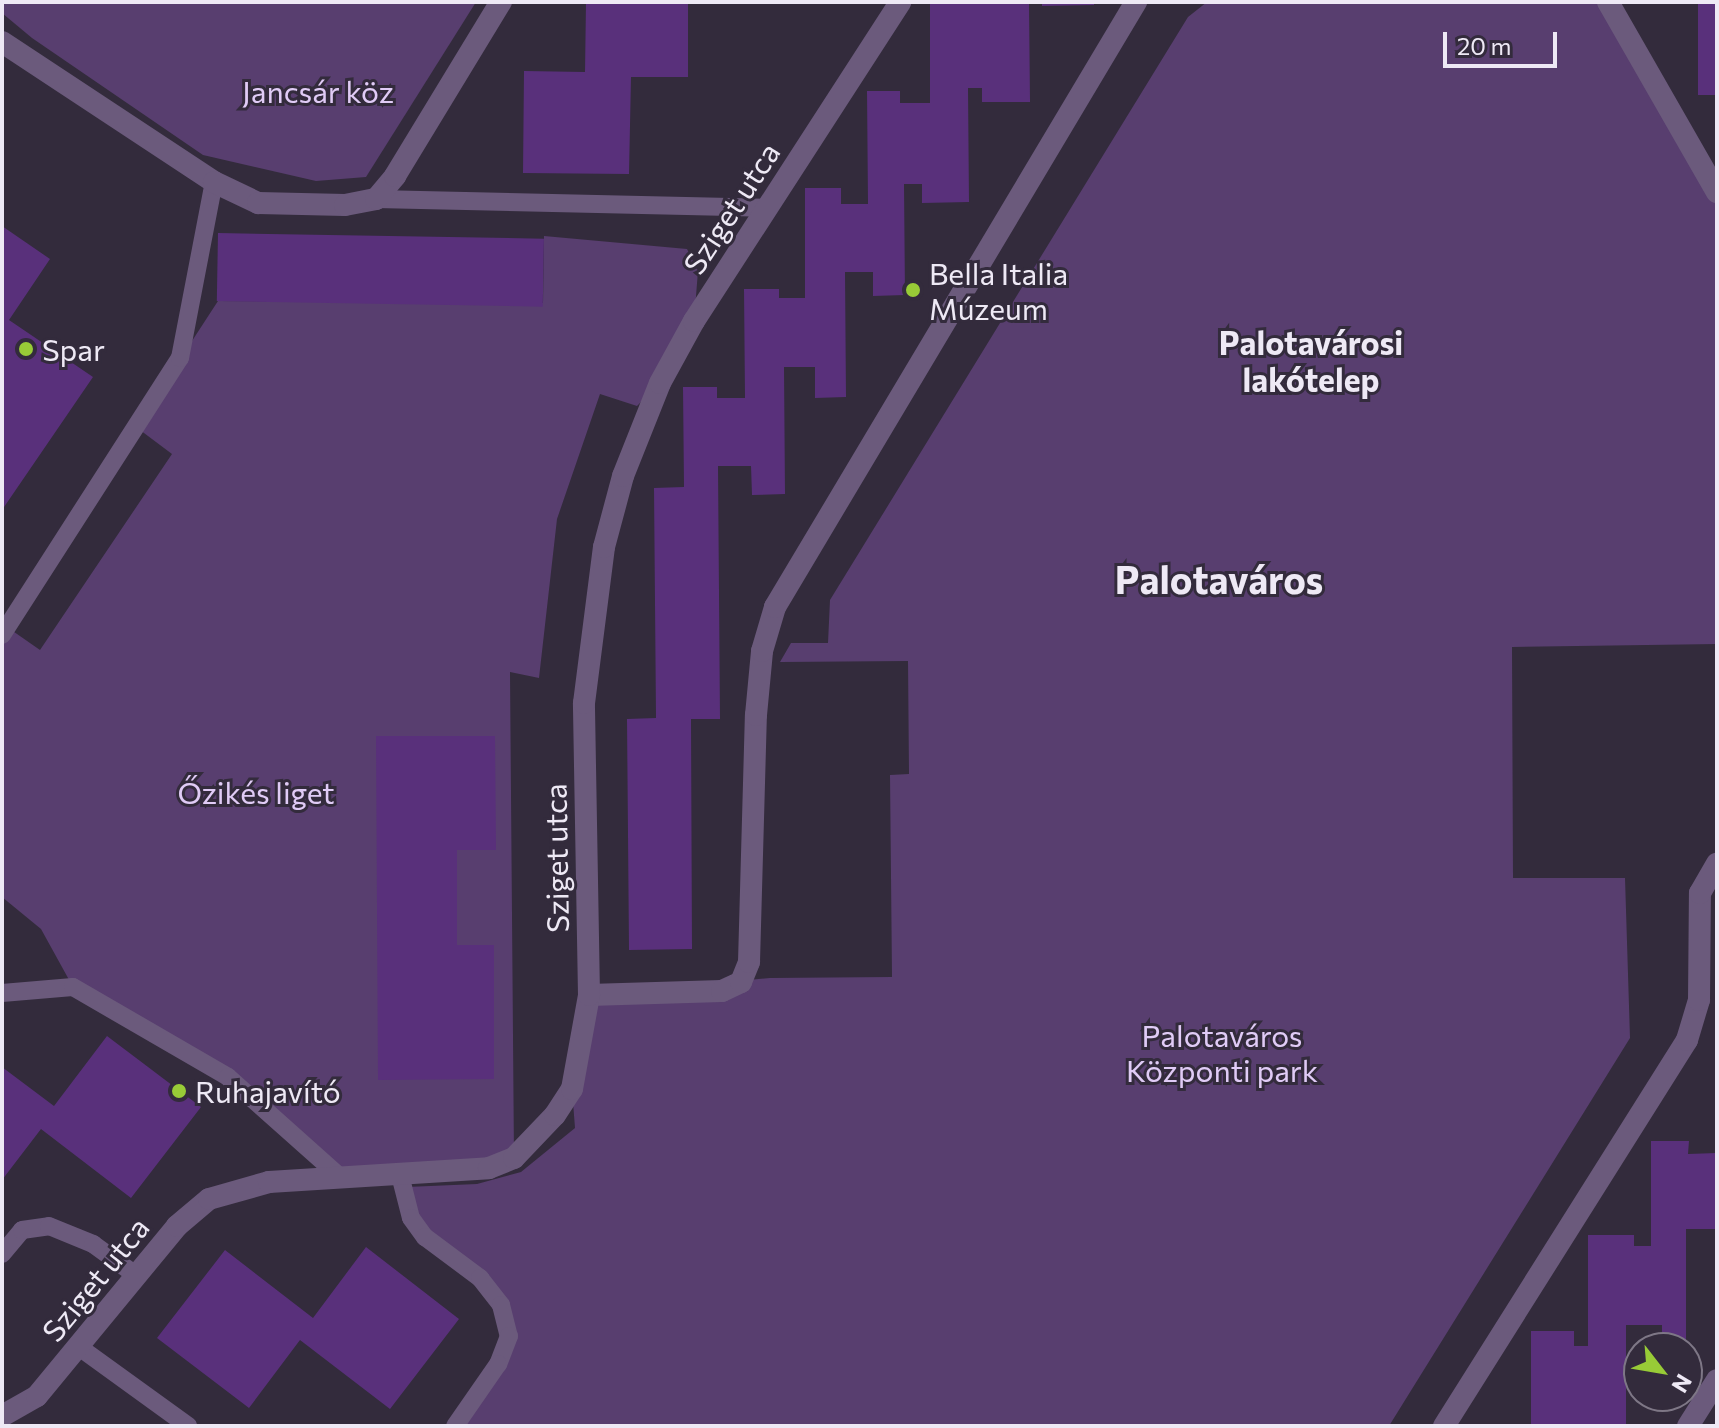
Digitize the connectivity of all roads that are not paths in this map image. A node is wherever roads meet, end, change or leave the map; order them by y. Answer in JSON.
{"nodes":[{"id":1,"x":501,"y":2,"type":"edge"},
{"id":2,"x":900,"y":2,"type":"edge"},
{"id":3,"x":1136,"y":2,"type":"edge"},
{"id":4,"x":1608,"y":2,"type":"edge"},
{"id":5,"x":9,"y":46,"type":"edge"},
{"id":6,"x":214,"y":182,"type":"junction"},
{"id":7,"x":1717,"y":192,"type":"edge"},
{"id":8,"x":376,"y":199,"type":"junction"},
{"id":9,"x":766,"y":208,"type":"junction"},
{"id":10,"x":2,"y":635,"type":"edge"},
{"id":11,"x":1717,"y":864,"type":"edge"},
{"id":12,"x":2,"y":993,"type":"edge"},
{"id":13,"x":589,"y":995,"type":"junction"},
{"id":14,"x":400,"y":1175,"type":"junction"},
{"id":15,"x":339,"y":1176,"type":"junction"},
{"id":16,"x":2,"y":1254,"type":"edge"},
{"id":17,"x":137,"y":1276,"type":"junction"},
{"id":18,"x":79,"y":1347,"type":"junction"},
{"id":19,"x":1717,"y":1380,"type":"edge"},
{"id":20,"x":2,"y":1416,"type":"edge"},
{"id":21,"x":188,"y":1426,"type":"edge"},
{"id":22,"x":455,"y":1426,"type":"edge"},
{"id":23,"x":1444,"y":1426,"type":"edge"},
{"id":24,"x":1688,"y":1426,"type":"edge"}],
"edges":[{"from":1,"to":8,"type":"street"},
{"from":2,"to":9,"type":"street","name":"Sziget utca"},
{"from":3,"to":13,"type":"street"},
{"from":4,"to":7,"type":"street"},
{"from":5,"to":6,"type":"street"},
{"from":6,"to":8,"type":"street"},
{"from":6,"to":10,"type":"lane"},
{"from":8,"to":9,"type":"lane"},
{"from":9,"to":13,"type":"street","name":"Sziget utca"},
{"from":11,"to":23,"type":"street"},
{"from":12,"to":15,"type":"lane"},
{"from":13,"to":14,"type":"street","name":"Sziget utca"},
{"from":14,"to":15,"type":"street","name":"Sziget utca"},
{"from":14,"to":22,"type":"lane"},
{"from":15,"to":17,"type":"street","name":"Sziget utca"},
{"from":16,"to":17,"type":"lane"},
{"from":17,"to":18,"type":"street","name":"Sziget utca"},
{"from":18,"to":20,"type":"street","name":"Sziget utca"},
{"from":18,"to":21,"type":"lane"},
{"from":19,"to":24,"type":"street"}]}
